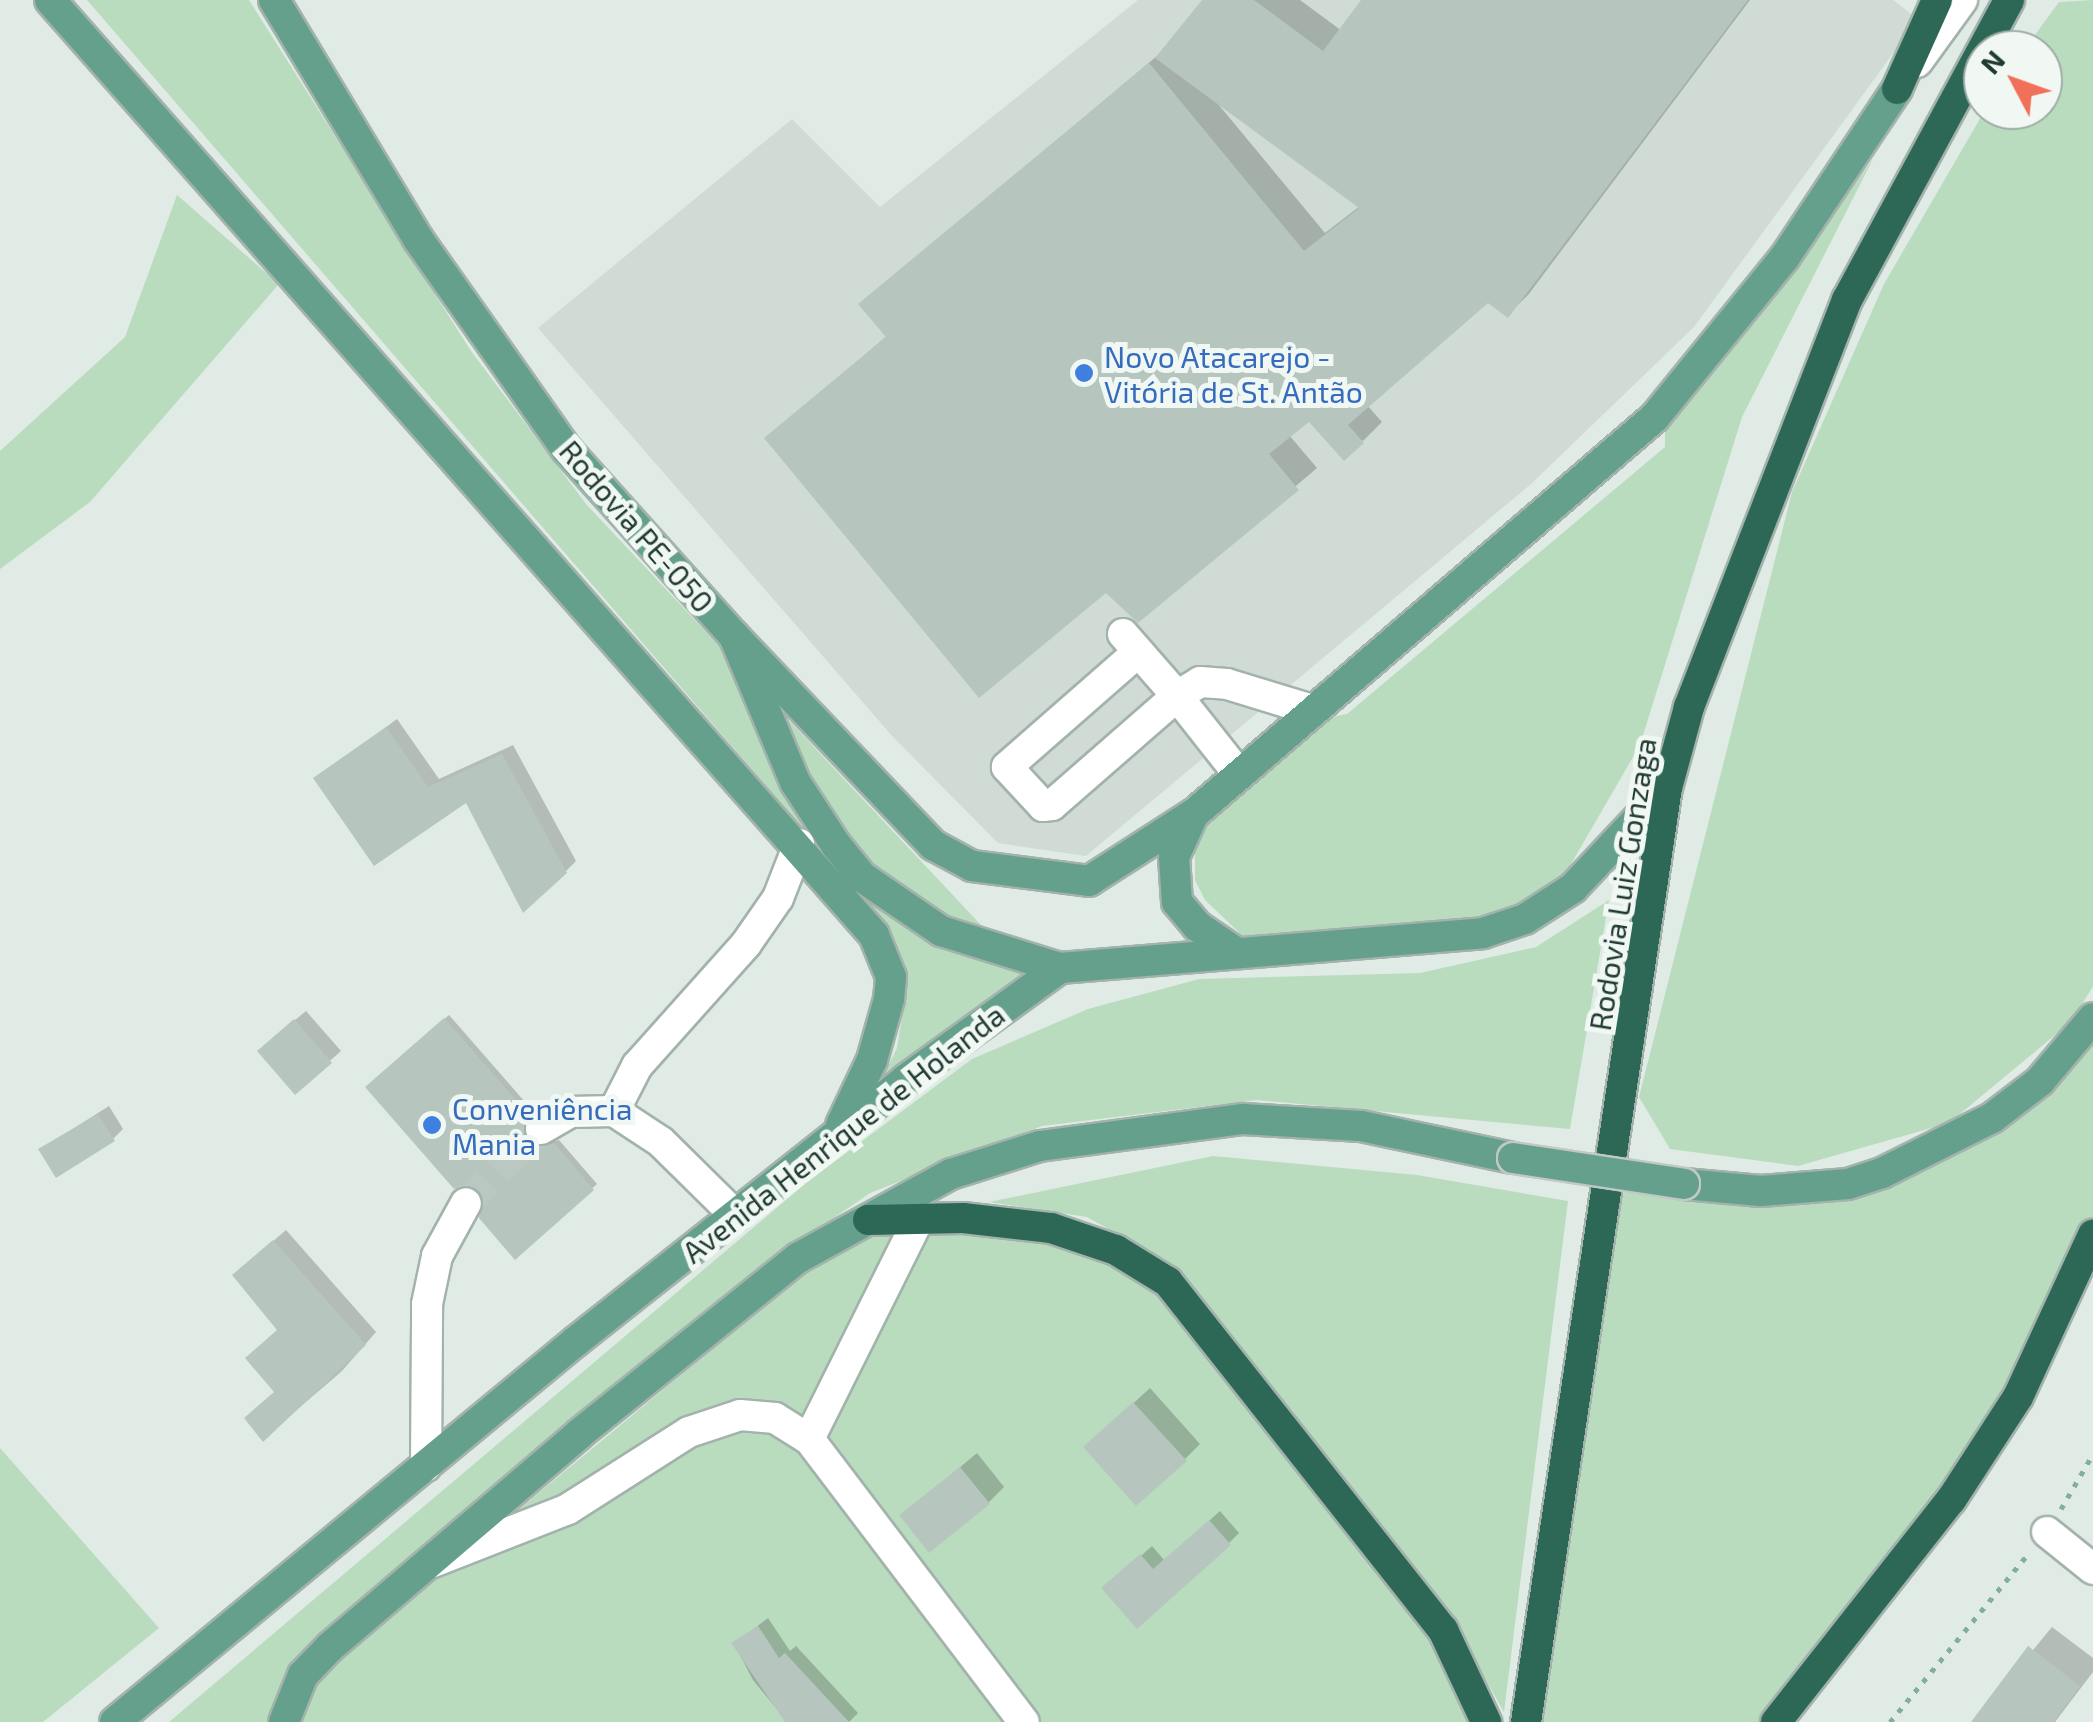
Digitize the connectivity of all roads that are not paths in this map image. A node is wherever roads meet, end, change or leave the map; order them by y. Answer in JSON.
{"nodes":[{"id":1,"x":50,"y":0,"type":"edge"},
{"id":2,"x":274,"y":0,"type":"edge"},
{"id":3,"x":1937,"y":0,"type":"edge"},
{"id":4,"x":1962,"y":0,"type":"edge"},
{"id":5,"x":2009,"y":5,"type":"edge"},
{"id":6,"x":1898,"y":89,"type":"junction"},
{"id":7,"x":734,"y":636,"type":"junction"},
{"id":8,"x":1177,"y":696,"type":"junction"},
{"id":9,"x":1309,"y":708,"type":"junction"},
{"id":10,"x":1237,"y":772,"type":"junction"},
{"id":11,"x":1667,"y":788,"type":"junction"},
{"id":12,"x":1195,"y":813,"type":"junction"},
{"id":13,"x":799,"y":844,"type":"junction"},
{"id":14,"x":1237,"y":953,"type":"junction"},
{"id":15,"x":1060,"y":968,"type":"junction"},
{"id":16,"x":2093,"y":1018,"type":"edge"},
{"id":17,"x":614,"y":1111,"type":"junction"},
{"id":18,"x":541,"y":1128,"type":"tunnel mouth"},
{"id":19,"x":832,"y":1140,"type":"junction"},
{"id":20,"x":466,"y":1202,"type":"tunnel mouth"},
{"id":21,"x":736,"y":1216,"type":"junction"},
{"id":22,"x":920,"y":1218,"type":"junction"},
{"id":23,"x":868,"y":1220,"type":"junction"},
{"id":24,"x":2093,"y":1235,"type":"edge"},
{"id":25,"x":809,"y":1440,"type":"junction"},
{"id":26,"x":426,"y":1466,"type":"junction"},
{"id":27,"x":2047,"y":1532,"type":"road end"},
{"id":28,"x":433,"y":1562,"type":"junction"},
{"id":29,"x":2093,"y":1570,"type":"edge"},
{"id":30,"x":116,"y":1722,"type":"edge"},
{"id":31,"x":284,"y":1722,"type":"edge"},
{"id":32,"x":1024,"y":1722,"type":"edge"},
{"id":33,"x":1486,"y":1722,"type":"edge"},
{"id":34,"x":1526,"y":1722,"type":"edge"},
{"id":35,"x":1776,"y":1722,"type":"edge"}],
"edges":[{"from":1,"to":13,"type":"main road"},
{"from":2,"to":7,"type":"main road","name":"Rodovia PE-050"},
{"from":3,"to":6,"type":"highway"},
{"from":4,"to":6,"type":"street"},
{"from":5,"to":11,"type":"highway","name":"Rodovia Luiz Gonzaga"},
{"from":6,"to":9,"type":"main road"},
{"from":7,"to":12,"type":"main road"},
{"from":7,"to":15,"type":"main road","name":"Rodovia PE-050"},
{"from":8,"to":8,"type":"street"},
{"from":8,"to":9,"type":"street"},
{"from":8,"to":10,"type":"street"},
{"from":9,"to":10,"type":"main road"},
{"from":10,"to":12,"type":"main road"},
{"from":11,"to":14,"type":"main road"},
{"from":11,"to":34,"type":"highway","name":"Rodovia Luiz Gonzaga"},
{"from":12,"to":14,"type":"main road"},
{"from":13,"to":17,"type":"street"},
{"from":13,"to":19,"type":"main road"},
{"from":14,"to":15,"type":"main road"},
{"from":15,"to":19,"type":"main road","name":"Avenida Henrique de Holanda"},
{"from":16,"to":23,"type":"main road","bridge":true},
{"from":17,"to":18,"type":"street"},
{"from":17,"to":21,"type":"street"},
{"from":19,"to":21,"type":"main road","name":"Avenida Henrique de Holanda"},
{"from":20,"to":26,"type":"street"},
{"from":21,"to":26,"type":"main road","name":"Avenida Henrique de Holanda"},
{"from":22,"to":23,"type":"highway"},
{"from":22,"to":25,"type":"street"},
{"from":22,"to":33,"type":"highway"},
{"from":23,"to":28,"type":"main road"},
{"from":24,"to":35,"type":"highway"},
{"from":25,"to":28,"type":"street"},
{"from":25,"to":32,"type":"street"},
{"from":26,"to":30,"type":"main road","name":"Avenida Henrique de Holanda"},
{"from":27,"to":29,"type":"street"},
{"from":28,"to":31,"type":"main road"}]}
